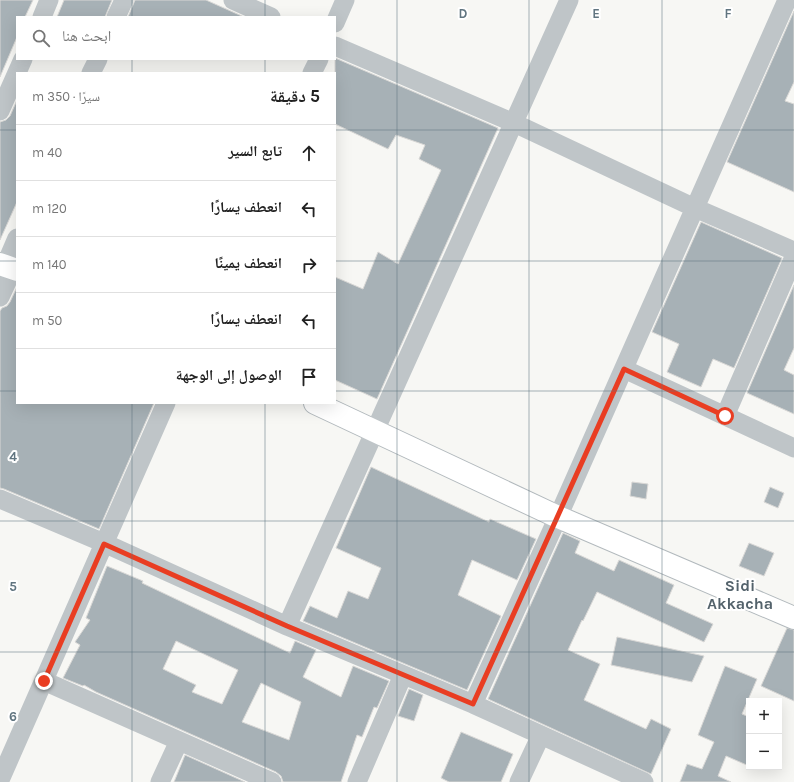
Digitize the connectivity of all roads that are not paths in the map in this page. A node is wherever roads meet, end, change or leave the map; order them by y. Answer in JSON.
{"nodes":[{"id":1,"x":49,"y":0,"type":"edge"},
{"id":2,"x":124,"y":0,"type":"edge"},
{"id":3,"x":233,"y":0,"type":"edge"},
{"id":4,"x":345,"y":0,"type":"edge"},
{"id":5,"x":569,"y":0,"type":"edge"},
{"id":6,"x":787,"y":0,"type":"edge"},
{"id":7,"x":42,"y":16,"type":"edge"},
{"id":8,"x":116,"y":16,"type":"edge"},
{"id":9,"x":269,"y":16,"type":"edge"},
{"id":10,"x":336,"y":21,"type":"edge"},
{"id":11,"x":336,"y":46,"type":"edge"},
{"id":12,"x":23,"y":60,"type":"edge"},
{"id":13,"x":98,"y":60,"type":"edge"},
{"id":14,"x":318,"y":60,"type":"edge"},
{"id":15,"x":17,"y":72,"type":"edge"},
{"id":16,"x":92,"y":72,"type":"edge"},
{"id":17,"x":312,"y":72,"type":"edge"},
{"id":18,"x":16,"y":75,"type":"edge"},
{"id":19,"x":0,"y":111,"type":"edge"},
{"id":20,"x":514,"y":123,"type":"junction"},
{"id":21,"x":695,"y":208,"type":"junction"},
{"id":22,"x":16,"y":242,"type":"edge"},
{"id":23,"x":794,"y":251,"type":"edge"},
{"id":24,"x":794,"y":257,"type":"edge"},
{"id":25,"x":9,"y":267,"type":"edge"},
{"id":26,"x":0,"y":297,"type":"edge"},
{"id":27,"x":624,"y":369,"type":"junction"},
{"id":28,"x":166,"y":404,"type":"edge"},
{"id":29,"x":317,"y":404,"type":"edge"},
{"id":30,"x":725,"y":416,"type":"junction"},
{"id":31,"x":374,"y":431,"type":"junction"},
{"id":32,"x":794,"y":448,"type":"edge"},
{"id":33,"x":0,"y":499,"type":"edge"},
{"id":34,"x":558,"y":517,"type":"junction"},
{"id":35,"x":104,"y":544,"type":"junction"},
{"id":36,"x":794,"y":618,"type":"edge"},
{"id":37,"x":287,"y":626,"type":"junction"},
{"id":38,"x":403,"y":675,"type":"junction"},
{"id":39,"x":44,"y":681,"type":"junction"},
{"id":40,"x":473,"y":704,"type":"junction"},
{"id":41,"x":541,"y":735,"type":"junction"},
{"id":42,"x":8,"y":741,"type":"edge"},
{"id":43,"x":179,"y":741,"type":"junction"},
{"id":44,"x":0,"y":780,"type":"edge"},
{"id":45,"x":160,"y":782,"type":"edge"},
{"id":46,"x":272,"y":782,"type":"edge"},
{"id":47,"x":357,"y":782,"type":"edge"},
{"id":48,"x":519,"y":782,"type":"edge"},
{"id":49,"x":644,"y":782,"type":"edge"}],
"edges":[{"from":1,"to":7,"type":"street"},
{"from":2,"to":8,"type":"street"},
{"from":3,"to":9,"type":"street"},
{"from":4,"to":10,"type":"street"},
{"from":5,"to":20,"type":"street"},
{"from":6,"to":21,"type":"street"},
{"from":11,"to":20,"type":"street"},
{"from":12,"to":15,"type":"street"},
{"from":13,"to":16,"type":"street"},
{"from":14,"to":17,"type":"street"},
{"from":18,"to":19,"type":"street"},
{"from":20,"to":21,"type":"street"},
{"from":20,"to":31,"type":"street"},
{"from":21,"to":23,"type":"street"},
{"from":21,"to":27,"type":"street"},
{"from":22,"to":25,"type":"street"},
{"from":24,"to":30,"type":"street"},
{"from":25,"to":26,"type":"street"},
{"from":27,"to":30,"type":"street"},
{"from":27,"to":34,"type":"street"},
{"from":28,"to":35,"type":"street"},
{"from":29,"to":31,"type":"main road"},
{"from":30,"to":32,"type":"street"},
{"from":31,"to":34,"type":"main road"},
{"from":31,"to":37,"type":"street"},
{"from":33,"to":35,"type":"street"},
{"from":34,"to":36,"type":"main road"},
{"from":34,"to":40,"type":"street"},
{"from":35,"to":37,"type":"street"},
{"from":35,"to":39,"type":"street"},
{"from":37,"to":38,"type":"street"},
{"from":38,"to":40,"type":"street"},
{"from":38,"to":47,"type":"street"},
{"from":39,"to":42,"type":"street"},
{"from":39,"to":43,"type":"street"},
{"from":40,"to":41,"type":"street"},
{"from":41,"to":48,"type":"street"},
{"from":41,"to":49,"type":"street"},
{"from":42,"to":44,"type":"street"},
{"from":43,"to":45,"type":"street"},
{"from":43,"to":46,"type":"street"}]}
